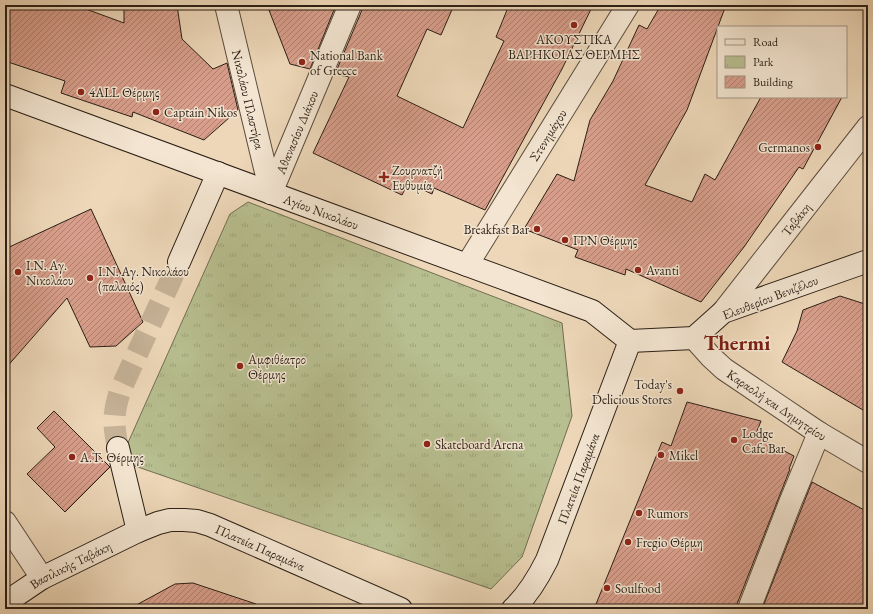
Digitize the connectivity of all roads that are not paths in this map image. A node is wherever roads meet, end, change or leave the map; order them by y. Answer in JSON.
{"nodes":[{"id":1,"x":226,"y":5,"type":"edge"},
{"id":2,"x":350,"y":5,"type":"edge"},
{"id":3,"x":628,"y":5,"type":"edge"},
{"id":4,"x":5,"y":95,"type":"edge"},
{"id":5,"x":868,"y":127,"type":"edge"},
{"id":6,"x":218,"y":173,"type":"junction"},
{"id":7,"x":271,"y":193,"type":"junction"},
{"id":8,"x":868,"y":261,"type":"edge"},
{"id":9,"x":179,"y":262,"type":"tunnel mouth"},
{"id":10,"x":467,"y":265,"type":"junction"},
{"id":11,"x":723,"y":312,"type":"junction"},
{"id":12,"x":694,"y":338,"type":"junction"},
{"id":13,"x":630,"y":341,"type":"junction"},
{"id":14,"x":820,"y":432,"type":"junction"},
{"id":15,"x":118,"y":448,"type":"tunnel mouth"},
{"id":16,"x":868,"y":462,"type":"edge"},
{"id":17,"x":5,"y":522,"type":"edge"},
{"id":18,"x":138,"y":531,"type":"junction"},
{"id":19,"x":42,"y":578,"type":"junction"},
{"id":20,"x":5,"y":603,"type":"edge"},
{"id":21,"x":374,"y":604,"type":"edge"},
{"id":22,"x":401,"y":609,"type":"edge"},
{"id":23,"x":513,"y":609,"type":"edge"},
{"id":24,"x":749,"y":609,"type":"edge"}],
"edges":[{"from":1,"to":7,"type":"main road","name":"Νικολάου Πλαστήρα"},
{"from":2,"to":7,"type":"main road","name":"Αθανασίου Διάκου"},
{"from":3,"to":10,"type":"main road","name":"Στενημάχου"},
{"from":4,"to":6,"type":"main road","name":"Αγίου Νικολάου"},
{"from":5,"to":11,"type":"main road","name":"Ταβάκη"},
{"from":6,"to":7,"type":"main road","name":"Αγίου Νικολάου"},
{"from":6,"to":9,"type":"main road"},
{"from":7,"to":10,"type":"main road","name":"Αγίου Νικολάου"},
{"from":8,"to":11,"type":"main road","name":"Ελευθερίου Βενιζέλου"},
{"from":10,"to":13,"type":"main road","name":"Αγίου Νικολάου"},
{"from":11,"to":12,"type":"main road","name":"Ελευθερίου Βενιζέλου"},
{"from":12,"to":13,"type":"main road"},
{"from":12,"to":14,"type":"main road","name":"Καραολή και Δημητρίου"},
{"from":13,"to":23,"type":"main road","name":"Πλατεία Παραμάνα"},
{"from":14,"to":16,"type":"main road","name":"Καραολή και Δημητρίου"},
{"from":14,"to":24,"type":"main road"},
{"from":15,"to":18,"type":"main road"},
{"from":17,"to":19,"type":"main road"},
{"from":18,"to":19,"type":"main road","name":"Βασιλικής Ταβάκη"},
{"from":18,"to":21,"type":"main road","name":"Πλατεία Παραμάνα"},
{"from":19,"to":20,"type":"main road","name":"Βασιλικής Ταβάκη"},
{"from":21,"to":22,"type":"main road","name":"Πλατεία Παραμάνα"}]}
